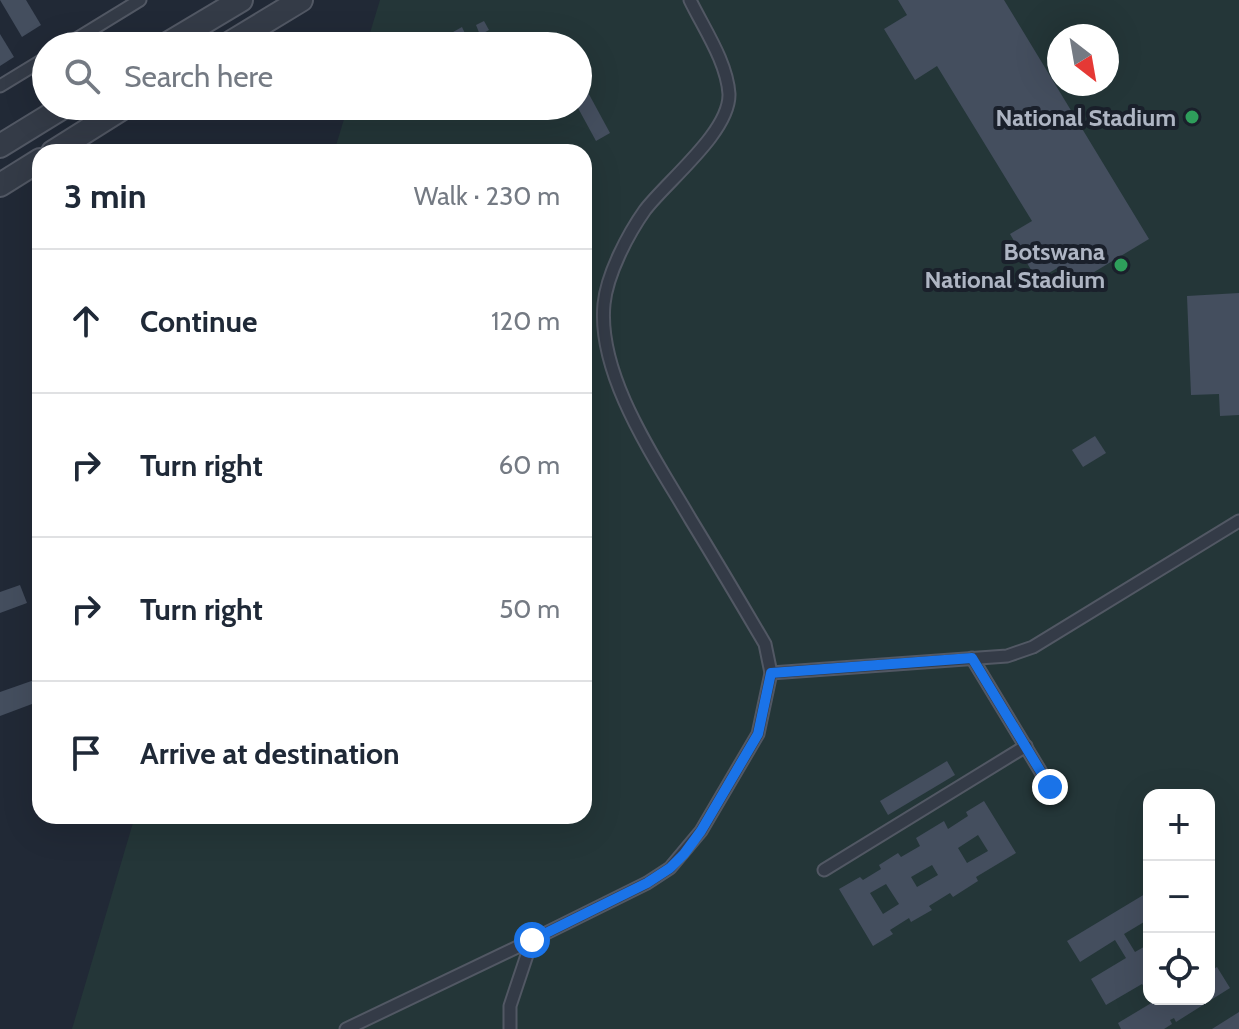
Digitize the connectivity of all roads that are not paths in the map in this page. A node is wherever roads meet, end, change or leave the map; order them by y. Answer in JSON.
{"nodes":[{"id":1,"x":140,"y":0,"type":"edge"},
{"id":2,"x":241,"y":0,"type":"edge"},
{"id":3,"x":301,"y":0,"type":"edge"},
{"id":4,"x":690,"y":0,"type":"edge"},
{"id":5,"x":88,"y":32,"type":"edge"},
{"id":6,"x":187,"y":32,"type":"edge"},
{"id":7,"x":248,"y":32,"type":"edge"},
{"id":8,"x":32,"y":67,"type":"edge"},
{"id":9,"x":0,"y":86,"type":"edge"},
{"id":10,"x":42,"y":120,"type":"edge"},
{"id":11,"x":92,"y":120,"type":"edge"},
{"id":12,"x":63,"y":144,"type":"edge"},
{"id":13,"x":0,"y":146,"type":"edge"},
{"id":14,"x":32,"y":165,"type":"edge"},
{"id":15,"x":0,"y":185,"type":"edge"},
{"id":16,"x":1239,"y":521,"type":"edge"},
{"id":17,"x":972,"y":658,"type":"junction"},
{"id":18,"x":771,"y":673,"type":"junction"},
{"id":19,"x":1026,"y":746,"type":"junction"},
{"id":20,"x":1050,"y":787,"type":"dead end"},
{"id":21,"x":824,"y":870,"type":"dead end"},
{"id":22,"x":532,"y":940,"type":"junction"},
{"id":23,"x":346,"y":1029,"type":"edge"},
{"id":24,"x":510,"y":1029,"type":"edge"}],
"edges":[{"from":1,"to":5,"type":"lane"},
{"from":2,"to":6,"type":"street"},
{"from":3,"to":7,"type":"street"},
{"from":4,"to":18,"type":"lane"},
{"from":8,"to":9,"type":"lane"},
{"from":10,"to":13,"type":"street"},
{"from":11,"to":12,"type":"street"},
{"from":14,"to":15,"type":"street"},
{"from":16,"to":17,"type":"lane"},
{"from":17,"to":18,"type":"lane"},
{"from":17,"to":19,"type":"lane"},
{"from":18,"to":22,"type":"lane"},
{"from":19,"to":20,"type":"lane"},
{"from":19,"to":21,"type":"lane"},
{"from":22,"to":23,"type":"lane"},
{"from":22,"to":24,"type":"lane"}]}
